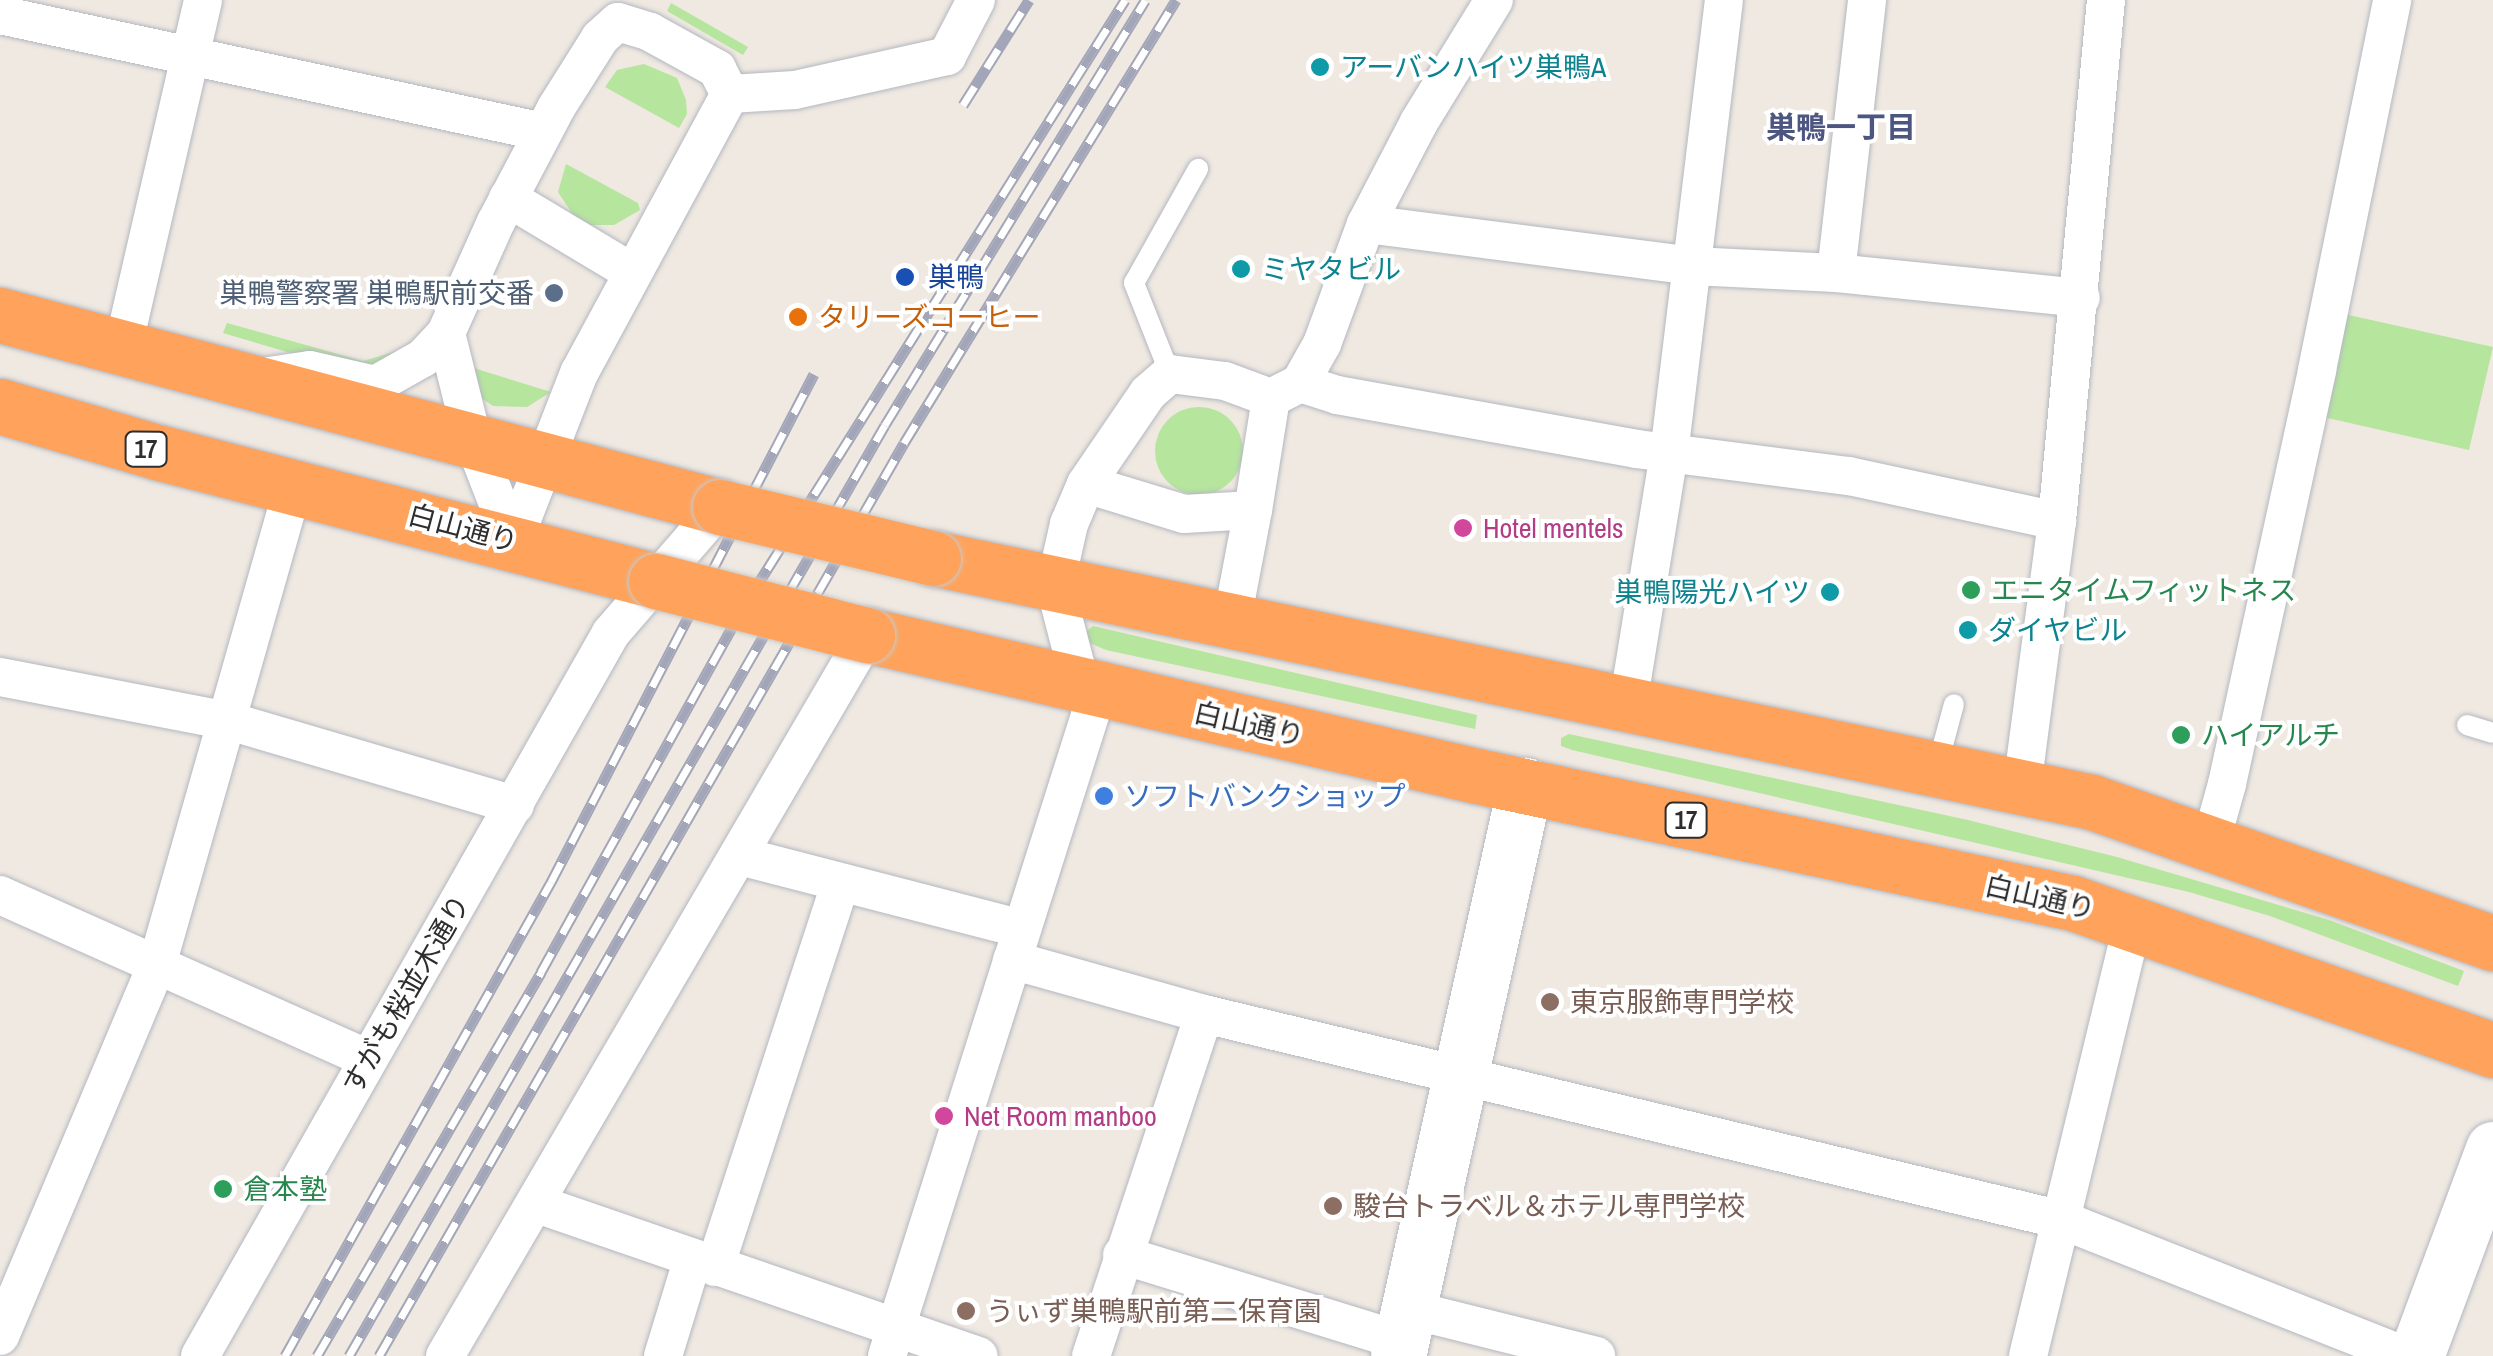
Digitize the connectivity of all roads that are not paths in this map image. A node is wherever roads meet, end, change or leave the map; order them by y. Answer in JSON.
{"nodes":[{"id":1,"x":203,"y":0,"type":"edge"},
{"id":2,"x":976,"y":0,"type":"edge"},
{"id":3,"x":1494,"y":0,"type":"edge"},
{"id":4,"x":1724,"y":0,"type":"edge"},
{"id":5,"x":1867,"y":0,"type":"edge"},
{"id":6,"x":2106,"y":0,"type":"edge"},
{"id":7,"x":2392,"y":0,"type":"edge"},
{"id":8,"x":613,"y":11,"type":"edge"},
{"id":9,"x":0,"y":15,"type":"edge"},
{"id":10,"x":192,"y":57,"type":"junction"},
{"id":11,"x":730,"y":94,"type":"junction"},
{"id":12,"x":543,"y":132,"type":"junction"},
{"id":13,"x":1198,"y":169,"type":"dead end"},
{"id":14,"x":508,"y":198,"type":"junction"},
{"id":15,"x":1366,"y":224,"type":"junction"},
{"id":16,"x":1692,"y":266,"type":"junction"},
{"id":17,"x":630,"y":271,"type":"junction"},
{"id":18,"x":1836,"y":273,"type":"junction"},
{"id":19,"x":2081,"y":298,"type":"junction"},
{"id":20,"x":0,"y":315,"type":"edge"},
{"id":21,"x":446,"y":333,"type":"junction"},
{"id":22,"x":122,"y":348,"type":"junction"},
{"id":23,"x":1170,"y":374,"type":"junction"},
{"id":24,"x":246,"y":380,"type":"junction"},
{"id":25,"x":1286,"y":390,"type":"junction"},
{"id":26,"x":0,"y":406,"type":"edge"},
{"id":27,"x":472,"y":438,"type":"junction"},
{"id":28,"x":1670,"y":454,"type":"junction"},
{"id":29,"x":544,"y":458,"type":"junction"},
{"id":30,"x":294,"y":484,"type":"junction"},
{"id":31,"x":1086,"y":484,"type":"junction"},
{"id":32,"x":720,"y":506,"type":"junction"},
{"id":33,"x":1254,"y":510,"type":"junction"},
{"id":34,"x":2057,"y":521,"type":"junction"},
{"id":35,"x":513,"y":542,"type":"junction"},
{"id":36,"x":656,"y":580,"type":"junction"},
{"id":37,"x":1055,"y":586,"type":"junction"},
{"id":38,"x":1232,"y":620,"type":"junction"},
{"id":39,"x":867,"y":635,"type":"junction"},
{"id":40,"x":0,"y":676,"type":"edge"},
{"id":41,"x":1090,"y":688,"type":"junction"},
{"id":42,"x":1628,"y":704,"type":"junction"},
{"id":43,"x":1954,"y":704,"type":"dead end"},
{"id":44,"x":230,"y":721,"type":"junction"},
{"id":45,"x":2467,"y":725,"type":"dead end"},
{"id":46,"x":2493,"y":733,"type":"edge"},
{"id":47,"x":1937,"y":769,"type":"junction"},
{"id":48,"x":1524,"y":785,"type":"junction"},
{"id":49,"x":2022,"y":787,"type":"junction"},
{"id":50,"x":514,"y":805,"type":"junction"},
{"id":51,"x":2211,"y":841,"type":"junction"},
{"id":52,"x":740,"y":856,"type":"junction"},
{"id":53,"x":840,"y":885,"type":"junction"},
{"id":54,"x":0,"y":895,"type":"edge"},
{"id":55,"x":2132,"y":921,"type":"junction"},
{"id":56,"x":2493,"y":943,"type":"edge"},
{"id":57,"x":1017,"y":945,"type":"junction"},
{"id":58,"x":157,"y":964,"type":"junction"},
{"id":59,"x":1204,"y":1014,"type":"junction"},
{"id":60,"x":2493,"y":1050,"type":"edge"},
{"id":61,"x":368,"y":1060,"type":"junction"},
{"id":62,"x":1462,"y":1076,"type":"junction"},
{"id":63,"x":2493,"y":1150,"type":"edge"},
{"id":64,"x":537,"y":1204,"type":"junction"},
{"id":65,"x":2062,"y":1220,"type":"junction"},
{"id":66,"x":1122,"y":1255,"type":"junction"},
{"id":67,"x":704,"y":1264,"type":"junction"},
{"id":68,"x":1403,"y":1335,"type":"edge"},
{"id":69,"x":0,"y":1336,"type":"edge"},
{"id":70,"x":891,"y":1341,"type":"edge"},
{"id":71,"x":200,"y":1356,"type":"edge"},
{"id":72,"x":445,"y":1356,"type":"edge"},
{"id":73,"x":663,"y":1356,"type":"edge"},
{"id":74,"x":979,"y":1356,"type":"edge"},
{"id":75,"x":1091,"y":1356,"type":"edge"},
{"id":76,"x":1596,"y":1356,"type":"edge"},
{"id":77,"x":2028,"y":1356,"type":"edge"},
{"id":78,"x":2406,"y":1356,"type":"edge"},
{"id":79,"x":2416,"y":1356,"type":"edge"}],
"edges":[{"from":1,"to":10,"type":"street"},
{"from":2,"to":11,"type":"street"},
{"from":3,"to":15,"type":"street"},
{"from":4,"to":16,"type":"street"},
{"from":5,"to":18,"type":"street"},
{"from":6,"to":19,"type":"street"},
{"from":7,"to":51,"type":"street"},
{"from":8,"to":11,"type":"street"},
{"from":8,"to":12,"type":"street"},
{"from":9,"to":10,"type":"street"},
{"from":10,"to":12,"type":"street"},
{"from":10,"to":22,"type":"street"},
{"from":11,"to":17,"type":"street"},
{"from":12,"to":14,"type":"street"},
{"from":13,"to":23,"type":"lane"},
{"from":14,"to":17,"type":"street"},
{"from":14,"to":21,"type":"street"},
{"from":15,"to":16,"type":"street"},
{"from":15,"to":25,"type":"street"},
{"from":16,"to":18,"type":"street"},
{"from":16,"to":28,"type":"street"},
{"from":17,"to":29,"type":"street"},
{"from":18,"to":19,"type":"street"},
{"from":19,"to":34,"type":"street"},
{"from":20,"to":22,"type":"highway"},
{"from":21,"to":24,"type":"street"},
{"from":21,"to":27,"type":"street"},
{"from":22,"to":24,"type":"highway"},
{"from":23,"to":25,"type":"street"},
{"from":23,"to":31,"type":"street"},
{"from":24,"to":27,"type":"highway"},
{"from":25,"to":28,"type":"street"},
{"from":25,"to":33,"type":"street"},
{"from":26,"to":30,"type":"highway","name":"白山通り","number":"17"},
{"from":27,"to":29,"type":"highway"},
{"from":27,"to":35,"type":"street"},
{"from":28,"to":34,"type":"street"},
{"from":28,"to":42,"type":"street"},
{"from":29,"to":32,"type":"highway"},
{"from":29,"to":35,"type":"street"},
{"from":30,"to":35,"type":"highway","name":"白山通り","number":"17"},
{"from":30,"to":44,"type":"street"},
{"from":31,"to":33,"type":"street"},
{"from":31,"to":37,"type":"street"},
{"from":32,"to":36,"type":"street","name":"すがも桜並木通り"},
{"from":32,"to":37,"type":"highway","bridge":true},
{"from":33,"to":38,"type":"street"},
{"from":34,"to":49,"type":"street"},
{"from":35,"to":36,"type":"highway","name":"白山通り","number":"17"},
{"from":36,"to":39,"type":"highway","name":"白山通り","number":"17","bridge":true},
{"from":36,"to":50,"type":"street","name":"すがも桜並木通り"},
{"from":37,"to":38,"type":"highway"},
{"from":37,"to":41,"type":"street"},
{"from":38,"to":42,"type":"highway"},
{"from":39,"to":41,"type":"highway","name":"白山通り","number":"17"},
{"from":39,"to":52,"type":"street"},
{"from":40,"to":44,"type":"street"},
{"from":41,"to":48,"type":"highway","name":"白山通り","number":"17"},
{"from":41,"to":57,"type":"street"},
{"from":42,"to":47,"type":"highway"},
{"from":43,"to":47,"type":"lane"},
{"from":44,"to":50,"type":"street"},
{"from":44,"to":58,"type":"street"},
{"from":45,"to":46,"type":"lane"},
{"from":47,"to":49,"type":"highway"},
{"from":48,"to":55,"type":"highway","name":"白山通り","number":"17"},
{"from":48,"to":62,"type":"street"},
{"from":49,"to":51,"type":"highway"},
{"from":50,"to":61,"type":"street","name":"すがも桜並木通り"},
{"from":51,"to":56,"type":"highway"},
{"from":52,"to":53,"type":"street"},
{"from":52,"to":64,"type":"street"},
{"from":53,"to":57,"type":"street"},
{"from":53,"to":67,"type":"street"},
{"from":54,"to":58,"type":"street"},
{"from":55,"to":60,"type":"highway","name":"白山通り","number":"17"},
{"from":55,"to":65,"type":"street"},
{"from":57,"to":59,"type":"street"},
{"from":57,"to":70,"type":"street"},
{"from":58,"to":61,"type":"street"},
{"from":58,"to":69,"type":"street"},
{"from":59,"to":62,"type":"street"},
{"from":59,"to":66,"type":"street"},
{"from":61,"to":71,"type":"street","name":"すがも桜並木通り"},
{"from":62,"to":65,"type":"street"},
{"from":62,"to":68,"type":"street"},
{"from":63,"to":79,"type":"street"},
{"from":64,"to":67,"type":"street"},
{"from":64,"to":72,"type":"street"},
{"from":65,"to":77,"type":"street"},
{"from":65,"to":78,"type":"street"},
{"from":66,"to":68,"type":"street"},
{"from":66,"to":75,"type":"street"},
{"from":67,"to":70,"type":"street"},
{"from":67,"to":73,"type":"street"},
{"from":68,"to":76,"type":"street"},
{"from":70,"to":74,"type":"street"}]}
